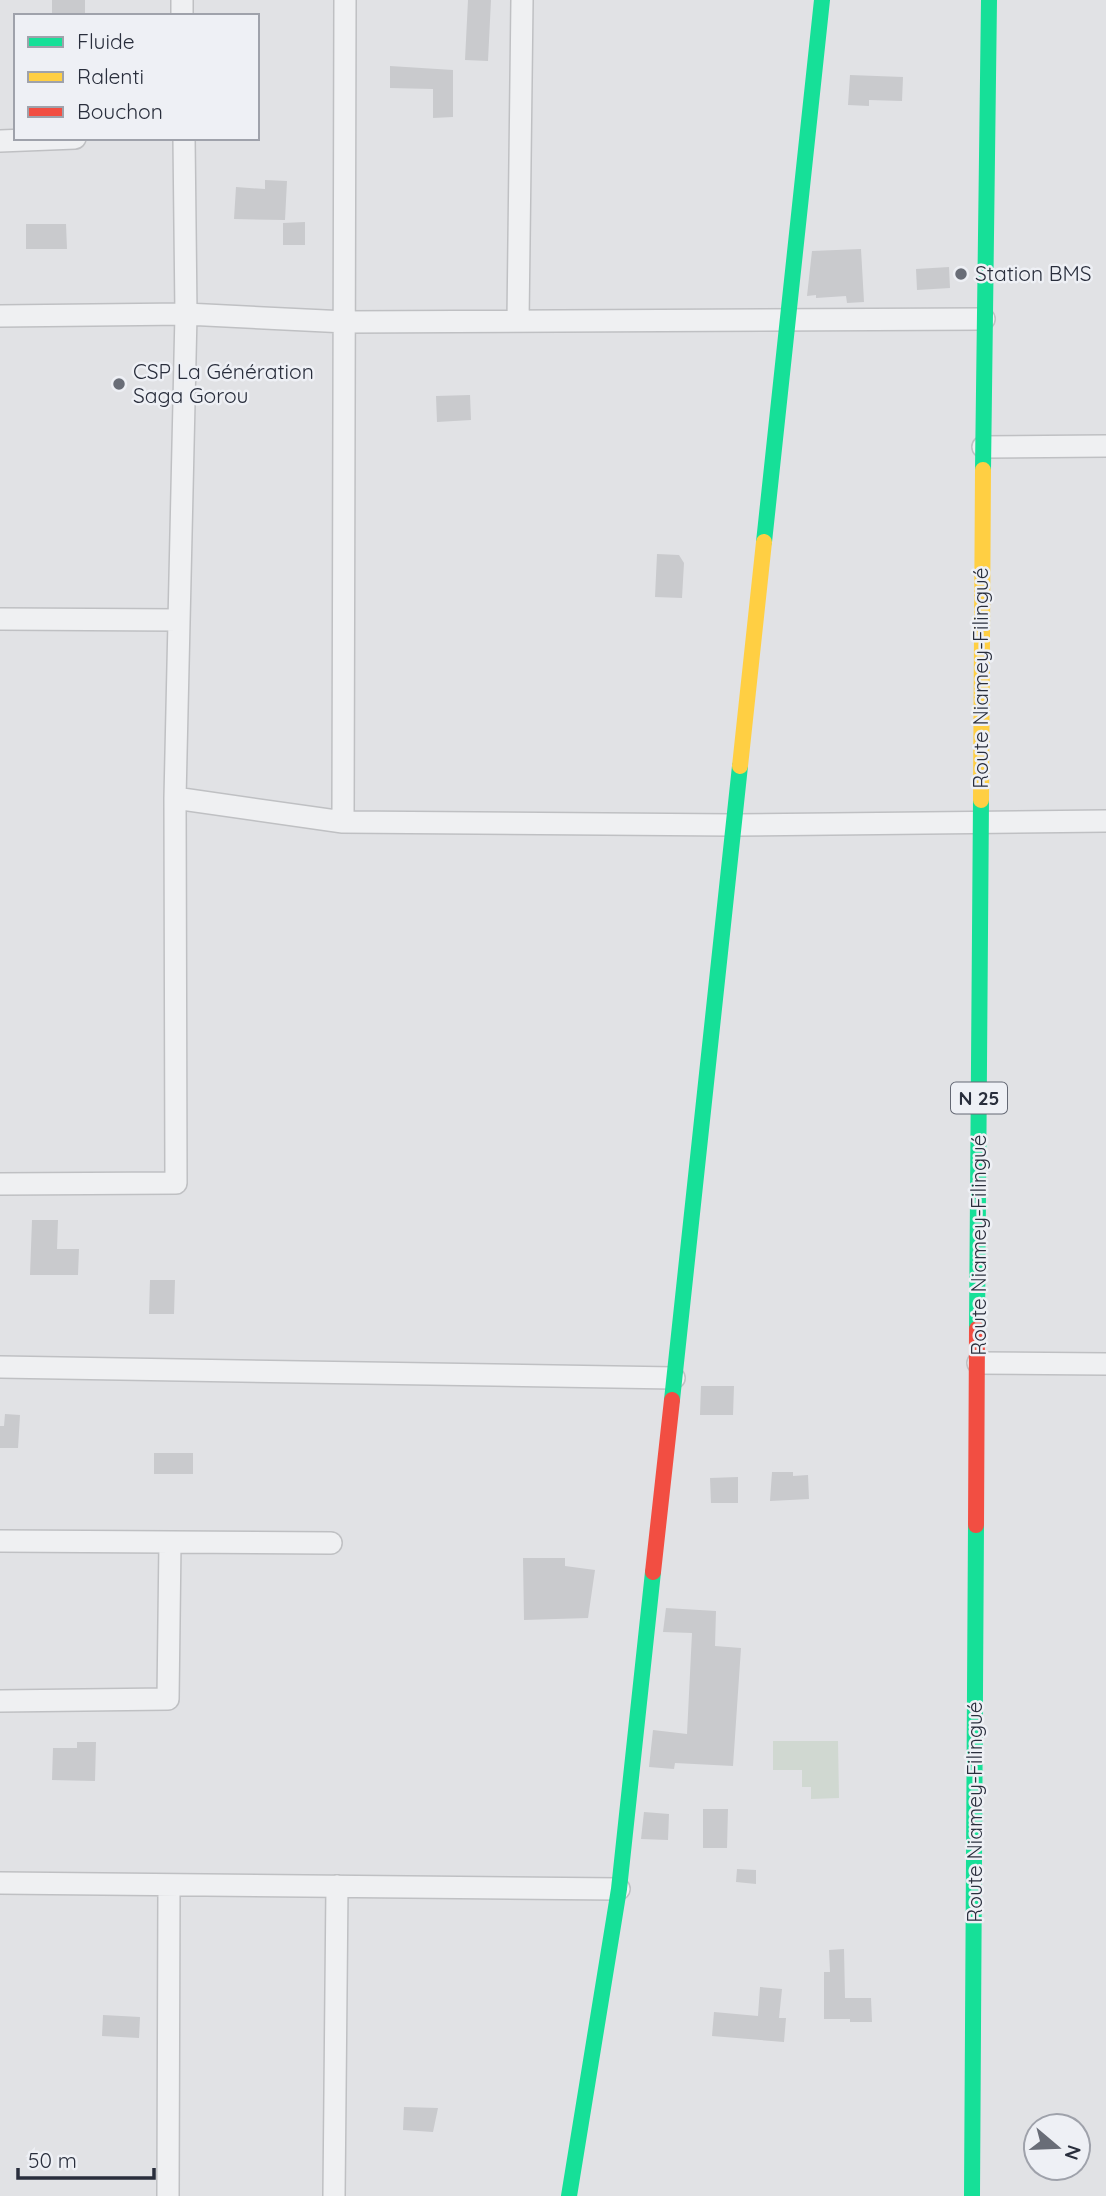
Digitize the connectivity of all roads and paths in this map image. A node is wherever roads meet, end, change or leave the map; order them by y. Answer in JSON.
{"nodes":[{"id":1,"x":345,"y":0,"type":"edge"},
{"id":2,"x":522,"y":0,"type":"edge"},
{"id":3,"x":822,"y":0,"type":"edge"},
{"id":4,"x":989,"y":0,"type":"edge"},
{"id":5,"x":25,"y":140,"type":"edge"},
{"id":6,"x":184,"y":140,"type":"edge"},
{"id":7,"x":0,"y":141,"type":"edge"},
{"id":8,"x":186,"y":314,"type":"junction"},
{"id":9,"x":0,"y":316,"type":"edge"},
{"id":10,"x":984,"y":319,"type":"junction"},
{"id":11,"x":788,"y":320,"type":"junction"},
{"id":12,"x":346,"y":321,"type":"junction"},
{"id":13,"x":518,"y":321,"type":"junction"},
{"id":14,"x":1106,"y":446,"type":"edge"},
{"id":15,"x":983,"y":447,"type":"junction"},
{"id":16,"x":0,"y":619,"type":"edge"},
{"id":17,"x":179,"y":620,"type":"junction"},
{"id":18,"x":175,"y":798,"type":"junction"},
{"id":19,"x":980,"y":821,"type":"junction"},
{"id":20,"x":1106,"y":821,"type":"edge"},
{"id":21,"x":344,"y":822,"type":"junction"},
{"id":22,"x":733,"y":825,"type":"junction"},
{"id":23,"x":0,"y":1184,"type":"edge"},
{"id":24,"x":978,"y":1363,"type":"junction"},
{"id":25,"x":1106,"y":1364,"type":"edge"},
{"id":26,"x":0,"y":1367,"type":"edge"},
{"id":27,"x":674,"y":1378,"type":"junction"},
{"id":28,"x":0,"y":1541,"type":"edge"},
{"id":29,"x":170,"y":1542,"type":"junction"},
{"id":30,"x":331,"y":1543,"type":"dead end"},
{"id":31,"x":0,"y":1700,"type":"edge"},
{"id":32,"x":0,"y":1883,"type":"edge"},
{"id":33,"x":169,"y":1885,"type":"junction"},
{"id":34,"x":337,"y":1886,"type":"junction"},
{"id":35,"x":620,"y":1889,"type":"junction"},
{"id":36,"x":168,"y":2196,"type":"edge"},
{"id":37,"x":334,"y":2196,"type":"edge"},
{"id":38,"x":569,"y":2196,"type":"edge"},
{"id":39,"x":972,"y":2196,"type":"edge"}],
"edges":[{"from":1,"to":12,"type":"street"},
{"from":2,"to":13,"type":"street"},
{"from":3,"to":11,"type":"street"},
{"from":4,"to":10,"type":"street","name":"Route Niamey-Filingué","number":"N 25"},
{"from":5,"to":7,"type":"street"},
{"from":6,"to":8,"type":"street"},
{"from":8,"to":9,"type":"street"},
{"from":8,"to":12,"type":"street"},
{"from":8,"to":17,"type":"street"},
{"from":10,"to":11,"type":"street"},
{"from":10,"to":15,"type":"street","name":"Route Niamey-Filingué","number":"N 25"},
{"from":11,"to":13,"type":"street"},
{"from":11,"to":22,"type":"street"},
{"from":12,"to":13,"type":"street"},
{"from":12,"to":21,"type":"street"},
{"from":14,"to":15,"type":"street"},
{"from":15,"to":19,"type":"street","name":"Route Niamey-Filingué","number":"N 25"},
{"from":16,"to":17,"type":"street"},
{"from":17,"to":18,"type":"street"},
{"from":18,"to":21,"type":"street"},
{"from":18,"to":23,"type":"street"},
{"from":19,"to":20,"type":"street"},
{"from":19,"to":22,"type":"street"},
{"from":19,"to":24,"type":"street","name":"Route Niamey-Filingué","number":"N 25"},
{"from":21,"to":22,"type":"street"},
{"from":22,"to":27,"type":"street"},
{"from":24,"to":25,"type":"street"},
{"from":24,"to":39,"type":"street","name":"Route Niamey-Filingué","number":"N 25"},
{"from":26,"to":27,"type":"street"},
{"from":27,"to":35,"type":"street"},
{"from":28,"to":29,"type":"street"},
{"from":29,"to":30,"type":"street"},
{"from":29,"to":31,"type":"street"},
{"from":32,"to":33,"type":"street"},
{"from":33,"to":34,"type":"street"},
{"from":33,"to":36,"type":"street"},
{"from":34,"to":35,"type":"street"},
{"from":34,"to":37,"type":"street"},
{"from":35,"to":38,"type":"street"}]}
